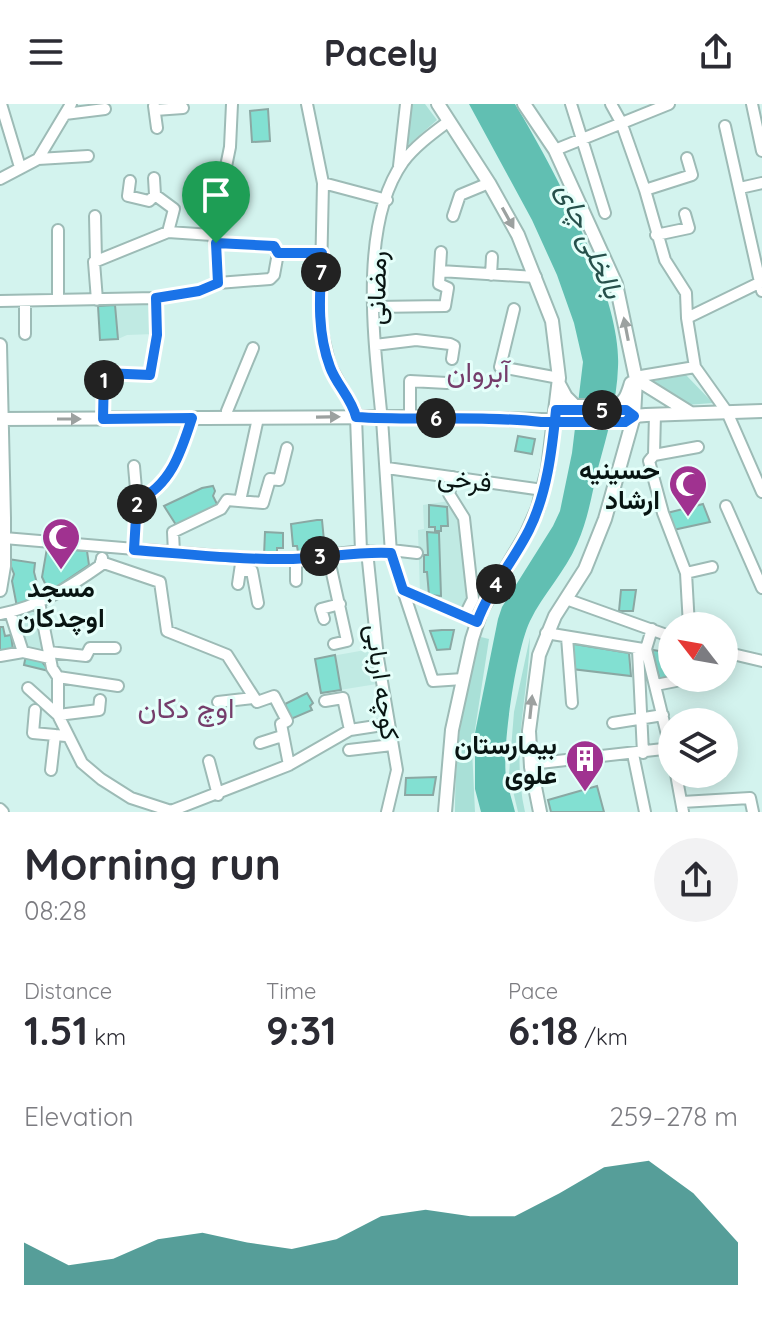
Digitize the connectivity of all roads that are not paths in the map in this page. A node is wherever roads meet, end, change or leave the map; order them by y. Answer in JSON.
{"nodes":[{"id":1,"x":1,"y":104,"type":"edge"},
{"id":2,"x":71,"y":104,"type":"edge"},
{"id":3,"x":232,"y":104,"type":"edge"},
{"id":4,"x":307,"y":104,"type":"edge"},
{"id":5,"x":406,"y":104,"type":"edge"},
{"id":6,"x":438,"y":104,"type":"edge"},
{"id":7,"x":524,"y":104,"type":"edge"},
{"id":8,"x":571,"y":104,"type":"edge"},
{"id":9,"x":611,"y":104,"type":"edge"},
{"id":10,"x":669,"y":104,"type":"edge"},
{"id":11,"x":752,"y":104,"type":"edge"},
{"id":12,"x":154,"y":107,"type":"edge"},
{"id":13,"x":183,"y":108,"type":"dead end"},
{"id":14,"x":105,"y":109,"type":"dead end"},
{"id":15,"x":65,"y":114,"type":"junction"},
{"id":16,"x":449,"y":121,"type":"junction"},
{"id":17,"x":621,"y":122,"type":"junction"},
{"id":18,"x":725,"y":126,"type":"dead end"},
{"id":19,"x":157,"y":128,"type":"dead end"},
{"id":20,"x":582,"y":138,"type":"junction"},
{"id":21,"x":555,"y":150,"type":"junction"},
{"id":22,"x":762,"y":151,"type":"edge"},
{"id":23,"x":88,"y":156,"type":"dead end"},
{"id":24,"x":687,"y":158,"type":"dead end"},
{"id":25,"x":38,"y":159,"type":"junction"},
{"id":26,"x":20,"y":167,"type":"junction"},
{"id":27,"x":399,"y":169,"type":"junction"},
{"id":28,"x":154,"y":178,"type":"dead end"},
{"id":29,"x":0,"y":179,"type":"edge"},
{"id":30,"x":130,"y":181,"type":"dead end"},
{"id":31,"x":323,"y":183,"type":"junction"},
{"id":32,"x":489,"y":183,"type":"junction"},
{"id":33,"x":762,"y":183,"type":"edge"},
{"id":34,"x":740,"y":188,"type":"junction"},
{"id":35,"x":645,"y":190,"type":"junction"},
{"id":36,"x":155,"y":195,"type":"junction"},
{"id":37,"x":387,"y":200,"type":"junction"},
{"id":38,"x":605,"y":213,"type":"dead end"},
{"id":39,"x":685,"y":214,"type":"dead end"},
{"id":40,"x":95,"y":216,"type":"dead end"},
{"id":41,"x":453,"y":216,"type":"dead end"},
{"id":42,"x":58,"y":230,"type":"dead end"},
{"id":43,"x":168,"y":232,"type":"junction"},
{"id":44,"x":656,"y":235,"type":"junction"},
{"id":45,"x":214,"y":239,"type":"junction"},
{"id":46,"x":441,"y":252,"type":"dead end"},
{"id":47,"x":278,"y":253,"type":"junction"},
{"id":48,"x":322,"y":253,"type":"junction"},
{"id":49,"x":492,"y":257,"type":"dead end"},
{"id":50,"x":96,"y":260,"type":"junction"},
{"id":51,"x":440,"y":271,"type":"junction"},
{"id":52,"x":491,"y":275,"type":"junction"},
{"id":53,"x":536,"y":277,"type":"junction"},
{"id":54,"x":761,"y":282,"type":"edge"},
{"id":55,"x":218,"y":283,"type":"junction"},
{"id":56,"x":762,"y":291,"type":"edge"},
{"id":57,"x":156,"y":298,"type":"junction"},
{"id":58,"x":58,"y":300,"type":"junction"},
{"id":59,"x":97,"y":300,"type":"junction"},
{"id":60,"x":0,"y":301,"type":"edge"},
{"id":61,"x":25,"y":301,"type":"junction"},
{"id":62,"x":374,"y":307,"type":"junction"},
{"id":63,"x":514,"y":309,"type":"dead end"},
{"id":64,"x":687,"y":318,"type":"junction"},
{"id":65,"x":25,"y":334,"type":"dead end"},
{"id":66,"x":0,"y":345,"type":"edge"},
{"id":67,"x":375,"y":345,"type":"junction"},
{"id":68,"x":253,"y":348,"type":"dead end"},
{"id":69,"x":452,"y":359,"type":"dead end"},
{"id":70,"x":695,"y":367,"type":"junction"},
{"id":71,"x":635,"y":376,"type":"junction"},
{"id":72,"x":558,"y":380,"type":"junction"},
{"id":73,"x":1,"y":382,"type":"edge"},
{"id":74,"x":447,"y":383,"type":"dead end"},
{"id":75,"x":227,"y":411,"type":"dead end"},
{"id":76,"x":762,"y":411,"type":"edge"},
{"id":77,"x":689,"y":412,"type":"junction"},
{"id":78,"x":727,"y":412,"type":"junction"},
{"id":79,"x":2,"y":414,"type":"edge"},
{"id":80,"x":103,"y":414,"type":"junction"},
{"id":81,"x":356,"y":414,"type":"junction"},
{"id":82,"x":410,"y":414,"type":"junction"},
{"id":83,"x":655,"y":414,"type":"junction"},
{"id":84,"x":382,"y":415,"type":"junction"},
{"id":85,"x":555,"y":416,"type":"junction"},
{"id":86,"x":573,"y":416,"type":"junction"},
{"id":87,"x":634,"y":416,"type":"junction"},
{"id":88,"x":612,"y":417,"type":"junction"},
{"id":89,"x":192,"y":418,"type":"junction"},
{"id":90,"x":258,"y":418,"type":"junction"},
{"id":91,"x":2,"y":445,"type":"edge"},
{"id":92,"x":551,"y":445,"type":"junction"},
{"id":93,"x":698,"y":447,"type":"dead end"},
{"id":94,"x":287,"y":448,"type":"dead end"},
{"id":95,"x":654,"y":455,"type":"junction"},
{"id":96,"x":623,"y":456,"type":"junction"},
{"id":97,"x":134,"y":466,"type":"dead end"},
{"id":98,"x":387,"y":468,"type":"junction"},
{"id":99,"x":453,"y":477,"type":"junction"},
{"id":100,"x":543,"y":490,"type":"junction"},
{"id":101,"x":762,"y":492,"type":"edge"},
{"id":102,"x":137,"y":501,"type":"junction"},
{"id":103,"x":240,"y":501,"type":"junction"},
{"id":104,"x":726,"y":506,"type":"dead end"},
{"id":105,"x":4,"y":538,"type":"junction"},
{"id":106,"x":103,"y":548,"type":"junction"},
{"id":107,"x":134,"y":550,"type":"junction"},
{"id":108,"x":364,"y":551,"type":"junction"},
{"id":109,"x":391,"y":551,"type":"junction"},
{"id":110,"x":174,"y":553,"type":"junction"},
{"id":111,"x":417,"y":553,"type":"dead end"},
{"id":112,"x":328,"y":555,"type":"junction"},
{"id":113,"x":242,"y":558,"type":"junction"},
{"id":114,"x":296,"y":559,"type":"junction"},
{"id":115,"x":101,"y":562,"type":"junction"},
{"id":116,"x":712,"y":567,"type":"dead end"},
{"id":117,"x":240,"y":571,"type":"junction"},
{"id":118,"x":686,"y":573,"type":"junction"},
{"id":119,"x":296,"y":581,"type":"dead end"},
{"id":120,"x":238,"y":584,"type":"dead end"},
{"id":121,"x":762,"y":588,"type":"edge"},
{"id":122,"x":0,"y":590,"type":"edge"},
{"id":123,"x":403,"y":590,"type":"junction"},
{"id":124,"x":566,"y":599,"type":"junction"},
{"id":125,"x":39,"y":602,"type":"junction"},
{"id":126,"x":258,"y":603,"type":"dead end"},
{"id":127,"x":340,"y":604,"type":"junction"},
{"id":128,"x":688,"y":612,"type":"edge"},
{"id":129,"x":5,"y":613,"type":"edge"},
{"id":130,"x":324,"y":619,"type":"dead end"},
{"id":131,"x":470,"y":620,"type":"junction"},
{"id":132,"x":652,"y":629,"type":"junction"},
{"id":133,"x":658,"y":631,"type":"edge"},
{"id":134,"x":546,"y":633,"type":"junction"},
{"id":135,"x":567,"y":637,"type":"junction"},
{"id":136,"x":334,"y":644,"type":"dead end"},
{"id":137,"x":115,"y":648,"type":"dead end"},
{"id":138,"x":642,"y":650,"type":"junction"},
{"id":139,"x":23,"y":652,"type":"junction"},
{"id":140,"x":50,"y":655,"type":"junction"},
{"id":141,"x":738,"y":655,"type":"edge"},
{"id":142,"x":0,"y":656,"type":"edge"},
{"id":143,"x":762,"y":661,"type":"edge"},
{"id":144,"x":58,"y":677,"type":"junction"},
{"id":145,"x":463,"y":679,"type":"junction"},
{"id":146,"x":656,"y":685,"type":"joint"},
{"id":147,"x":118,"y":686,"type":"dead end"},
{"id":148,"x":28,"y":688,"type":"dead end"},
{"id":149,"x":253,"y":698,"type":"junction"},
{"id":150,"x":100,"y":700,"type":"dead end"},
{"id":151,"x":325,"y":701,"type":"dead end"},
{"id":152,"x":218,"y":702,"type":"dead end"},
{"id":153,"x":572,"y":703,"type":"dead end"},
{"id":154,"x":663,"y":708,"type":"edge"},
{"id":155,"x":35,"y":710,"type":"dead end"},
{"id":156,"x":58,"y":715,"type":"junction"},
{"id":157,"x":641,"y":720,"type":"junction"},
{"id":158,"x":658,"y":721,"type":"edge"},
{"id":159,"x":613,"y":723,"type":"dead end"},
{"id":160,"x":389,"y":724,"type":"junction"},
{"id":161,"x":350,"y":730,"type":"junction"},
{"id":162,"x":60,"y":736,"type":"junction"},
{"id":163,"x":282,"y":736,"type":"junction"},
{"id":164,"x":260,"y":743,"type":"dead end"},
{"id":165,"x":392,"y":745,"type":"junction"},
{"id":166,"x":349,"y":750,"type":"dead end"},
{"id":167,"x":658,"y":751,"type":"edge"},
{"id":168,"x":638,"y":753,"type":"junction"},
{"id":169,"x":209,"y":761,"type":"dead end"},
{"id":170,"x":531,"y":764,"type":"junction"},
{"id":171,"x":289,"y":765,"type":"junction"},
{"id":172,"x":51,"y":770,"type":"dead end"},
{"id":173,"x":218,"y":795,"type":"junction"},
{"id":174,"x":131,"y":798,"type":"junction"},
{"id":175,"x":683,"y":807,"type":"edge"},
{"id":176,"x":131,"y":812,"type":"edge"},
{"id":177,"x":171,"y":812,"type":"edge"},
{"id":178,"x":387,"y":812,"type":"edge"},
{"id":179,"x":445,"y":812,"type":"edge"},
{"id":180,"x":540,"y":812,"type":"edge"},
{"id":181,"x":645,"y":812,"type":"edge"},
{"id":182,"x":753,"y":812,"type":"edge"}],
"edges":[{"from":1,"to":26,"type":"street"},
{"from":2,"to":15,"type":"street"},
{"from":3,"to":45,"type":"street"},
{"from":4,"to":31,"type":"street"},
{"from":5,"to":27,"type":"street","name":"رمضانی"},
{"from":6,"to":16,"type":"main road"},
{"from":7,"to":21,"type":"main road"},
{"from":8,"to":20,"type":"street"},
{"from":9,"to":17,"type":"street"},
{"from":10,"to":17,"type":"street"},
{"from":11,"to":22,"type":"street"},
{"from":12,"to":13,"type":"street"},
{"from":12,"to":19,"type":"street"},
{"from":14,"to":15,"type":"street"},
{"from":15,"to":25,"type":"street"},
{"from":16,"to":27,"type":"street","name":"رمضانی"},
{"from":16,"to":32,"type":"main road"},
{"from":17,"to":20,"type":"street"},
{"from":17,"to":35,"type":"street"},
{"from":18,"to":34,"type":"street"},
{"from":20,"to":21,"type":"street"},
{"from":20,"to":38,"type":"street"},
{"from":71,"to":21,"type":"main road","one_way":true},
{"from":23,"to":25,"type":"street"},
{"from":24,"to":35,"type":"street"},
{"from":25,"to":26,"type":"street"},
{"from":26,"to":29,"type":"street"},
{"from":27,"to":37,"type":"street","name":"رمضانی"},
{"from":28,"to":36,"type":"street"},
{"from":30,"to":36,"type":"street"},
{"from":31,"to":37,"type":"street"},
{"from":31,"to":48,"type":"street"},
{"from":32,"to":41,"type":"street"},
{"from":32,"to":53,"type":"main road","one_way":true},
{"from":33,"to":34,"type":"street"},
{"from":34,"to":54,"type":"street"},
{"from":35,"to":44,"type":"street"},
{"from":36,"to":43,"type":"street"},
{"from":37,"to":62,"type":"street","name":"رمضانی"},
{"from":39,"to":44,"type":"street"},
{"from":40,"to":50,"type":"street"},
{"from":42,"to":58,"type":"street"},
{"from":43,"to":45,"type":"street"},
{"from":43,"to":50,"type":"street"},
{"from":44,"to":64,"type":"street"},
{"from":45,"to":47,"type":"street"},
{"from":45,"to":55,"type":"street"},
{"from":46,"to":51,"type":"street"},
{"from":47,"to":48,"type":"street"},
{"from":47,"to":55,"type":"street"},
{"from":48,"to":81,"type":"street"},
{"from":49,"to":52,"type":"street"},
{"from":50,"to":59,"type":"street"},
{"from":51,"to":52,"type":"street"},
{"from":51,"to":62,"type":"street"},
{"from":52,"to":53,"type":"street"},
{"from":53,"to":72,"type":"main road"},
{"from":54,"to":56,"type":"street"},
{"from":54,"to":64,"type":"street"},
{"from":55,"to":57,"type":"street"},
{"from":57,"to":59,"type":"street"},
{"from":57,"to":80,"type":"street"},
{"from":58,"to":59,"type":"street"},
{"from":58,"to":61,"type":"street"},
{"from":60,"to":61,"type":"street"},
{"from":61,"to":65,"type":"street"},
{"from":62,"to":67,"type":"street","name":"رمضانی"},
{"from":63,"to":72,"type":"street"},
{"from":64,"to":70,"type":"street"},
{"from":66,"to":73,"type":"main road"},
{"from":67,"to":69,"type":"street"},
{"from":67,"to":84,"type":"street","name":"رمضانی"},
{"from":68,"to":75,"type":"street"},
{"from":70,"to":71,"type":"street"},
{"from":70,"to":78,"type":"street"},
{"from":71,"to":77,"type":"main road"},
{"from":71,"to":87,"type":"main road"},
{"from":71,"to":88,"type":"main road"},
{"from":72,"to":85,"type":"main road"},
{"from":72,"to":86,"type":"main road"},
{"from":73,"to":79,"type":"main road"},
{"from":74,"to":82,"type":"street"},
{"from":76,"to":78,"type":"main road"},
{"from":77,"to":78,"type":"main road"},
{"from":77,"to":83,"type":"main road"},
{"from":78,"to":101,"type":"street"},
{"from":79,"to":80,"type":"main road","one_way":true},
{"from":79,"to":91,"type":"main road"},
{"from":80,"to":89,"type":"main road"},
{"from":81,"to":84,"type":"main road"},
{"from":90,"to":81,"type":"main road","one_way":true},
{"from":81,"to":108,"type":"street","name":"کوچه اربابی"},
{"from":82,"to":84,"type":"main road"},
{"from":82,"to":85,"type":"main road"},
{"from":83,"to":87,"type":"main road"},
{"from":83,"to":95,"type":"street"},
{"from":84,"to":98,"type":"street","name":"رمضانی"},
{"from":85,"to":86,"type":"main road"},
{"from":85,"to":92,"type":"main road"},
{"from":86,"to":88,"type":"main road"},
{"from":86,"to":92,"type":"main road"},
{"from":87,"to":88,"type":"main road"},
{"from":87,"to":96,"type":"main road"},
{"from":88,"to":96,"type":"main road"},
{"from":89,"to":90,"type":"main road"},
{"from":89,"to":102,"type":"street"},
{"from":90,"to":103,"type":"street"},
{"from":91,"to":105,"type":"main road"},
{"from":92,"to":100,"type":"main road"},
{"from":93,"to":95,"type":"street"},
{"from":94,"to":103,"type":"street"},
{"from":95,"to":118,"type":"street"},
{"from":96,"to":124,"type":"main road"},
{"from":97,"to":102,"type":"street"},
{"from":98,"to":99,"type":"street","name":"فرخی"},
{"from":98,"to":109,"type":"street","name":"رمضانی"},
{"from":99,"to":100,"type":"street","name":"فرخی"},
{"from":99,"to":131,"type":"street"},
{"from":100,"to":131,"type":"main road"},
{"from":102,"to":107,"type":"street"},
{"from":103,"to":110,"type":"street"},
{"from":104,"to":121,"type":"street"},
{"from":105,"to":106,"type":"street"},
{"from":105,"to":122,"type":"main road"},
{"from":106,"to":107,"type":"street"},
{"from":106,"to":115,"type":"street"},
{"from":107,"to":110,"type":"street"},
{"from":108,"to":109,"type":"street"},
{"from":108,"to":112,"type":"street"},
{"from":108,"to":160,"type":"street","name":"کوچه اربابی"},
{"from":109,"to":111,"type":"street"},
{"from":109,"to":123,"type":"street","name":"رمضانی"},
{"from":110,"to":113,"type":"street"},
{"from":112,"to":114,"type":"street"},
{"from":112,"to":127,"type":"street"},
{"from":113,"to":114,"type":"street"},
{"from":113,"to":117,"type":"street"},
{"from":114,"to":119,"type":"street"},
{"from":115,"to":125,"type":"street"},
{"from":115,"to":149,"type":"street"},
{"from":116,"to":118,"type":"street"},
{"from":117,"to":120,"type":"street"},
{"from":117,"to":126,"type":"street"},
{"from":118,"to":128,"type":"street"},
{"from":123,"to":131,"type":"street"},
{"from":123,"to":145,"type":"street","name":"رمضانی"},
{"from":124,"to":132,"type":"street"},
{"from":124,"to":134,"type":"main road"},
{"from":125,"to":129,"type":"street"},
{"from":125,"to":140,"type":"street"},
{"from":127,"to":130,"type":"street"},
{"from":127,"to":136,"type":"street"},
{"from":129,"to":139,"type":"street"},
{"from":131,"to":145,"type":"main road"},
{"from":132,"to":133,"type":"street"},
{"from":132,"to":138,"type":"street"},
{"from":134,"to":135,"type":"street"},
{"from":170,"to":134,"type":"main road","one_way":true},
{"from":135,"to":138,"type":"street"},
{"from":135,"to":153,"type":"street"},
{"from":137,"to":140,"type":"street"},
{"from":138,"to":146,"type":"street"},
{"from":138,"to":157,"type":"street"},
{"from":139,"to":140,"type":"street"},
{"from":139,"to":142,"type":"street"},
{"from":140,"to":144,"type":"street"},
{"from":141,"to":143,"type":"street"},
{"from":144,"to":147,"type":"street"},
{"from":144,"to":156,"type":"street"},
{"from":145,"to":179,"type":"main road"},
{"from":146,"to":154,"type":"street"},
{"from":148,"to":156,"type":"street"},
{"from":149,"to":152,"type":"street"},
{"from":149,"to":163,"type":"street"},
{"from":150,"to":156,"type":"street"},
{"from":151,"to":161,"type":"street"},
{"from":155,"to":162,"type":"street"},
{"from":156,"to":162,"type":"street"},
{"from":157,"to":158,"type":"street"},
{"from":157,"to":159,"type":"street"},
{"from":157,"to":168,"type":"street"},
{"from":160,"to":161,"type":"street"},
{"from":160,"to":165,"type":"street","name":"کوچه اربابی"},
{"from":161,"to":171,"type":"street"},
{"from":162,"to":172,"type":"street"},
{"from":162,"to":174,"type":"street"},
{"from":163,"to":164,"type":"street"},
{"from":163,"to":171,"type":"street"},
{"from":165,"to":166,"type":"street"},
{"from":165,"to":178,"type":"street","name":"کوچه اربابی"},
{"from":167,"to":168,"type":"street"},
{"from":168,"to":170,"type":"street"},
{"from":168,"to":181,"type":"street"},
{"from":169,"to":173,"type":"street"},
{"from":170,"to":180,"type":"main road"},
{"from":171,"to":173,"type":"street"},
{"from":173,"to":177,"type":"street"},
{"from":174,"to":176,"type":"street"},
{"from":174,"to":177,"type":"street"},
{"from":175,"to":182,"type":"street"}]}
